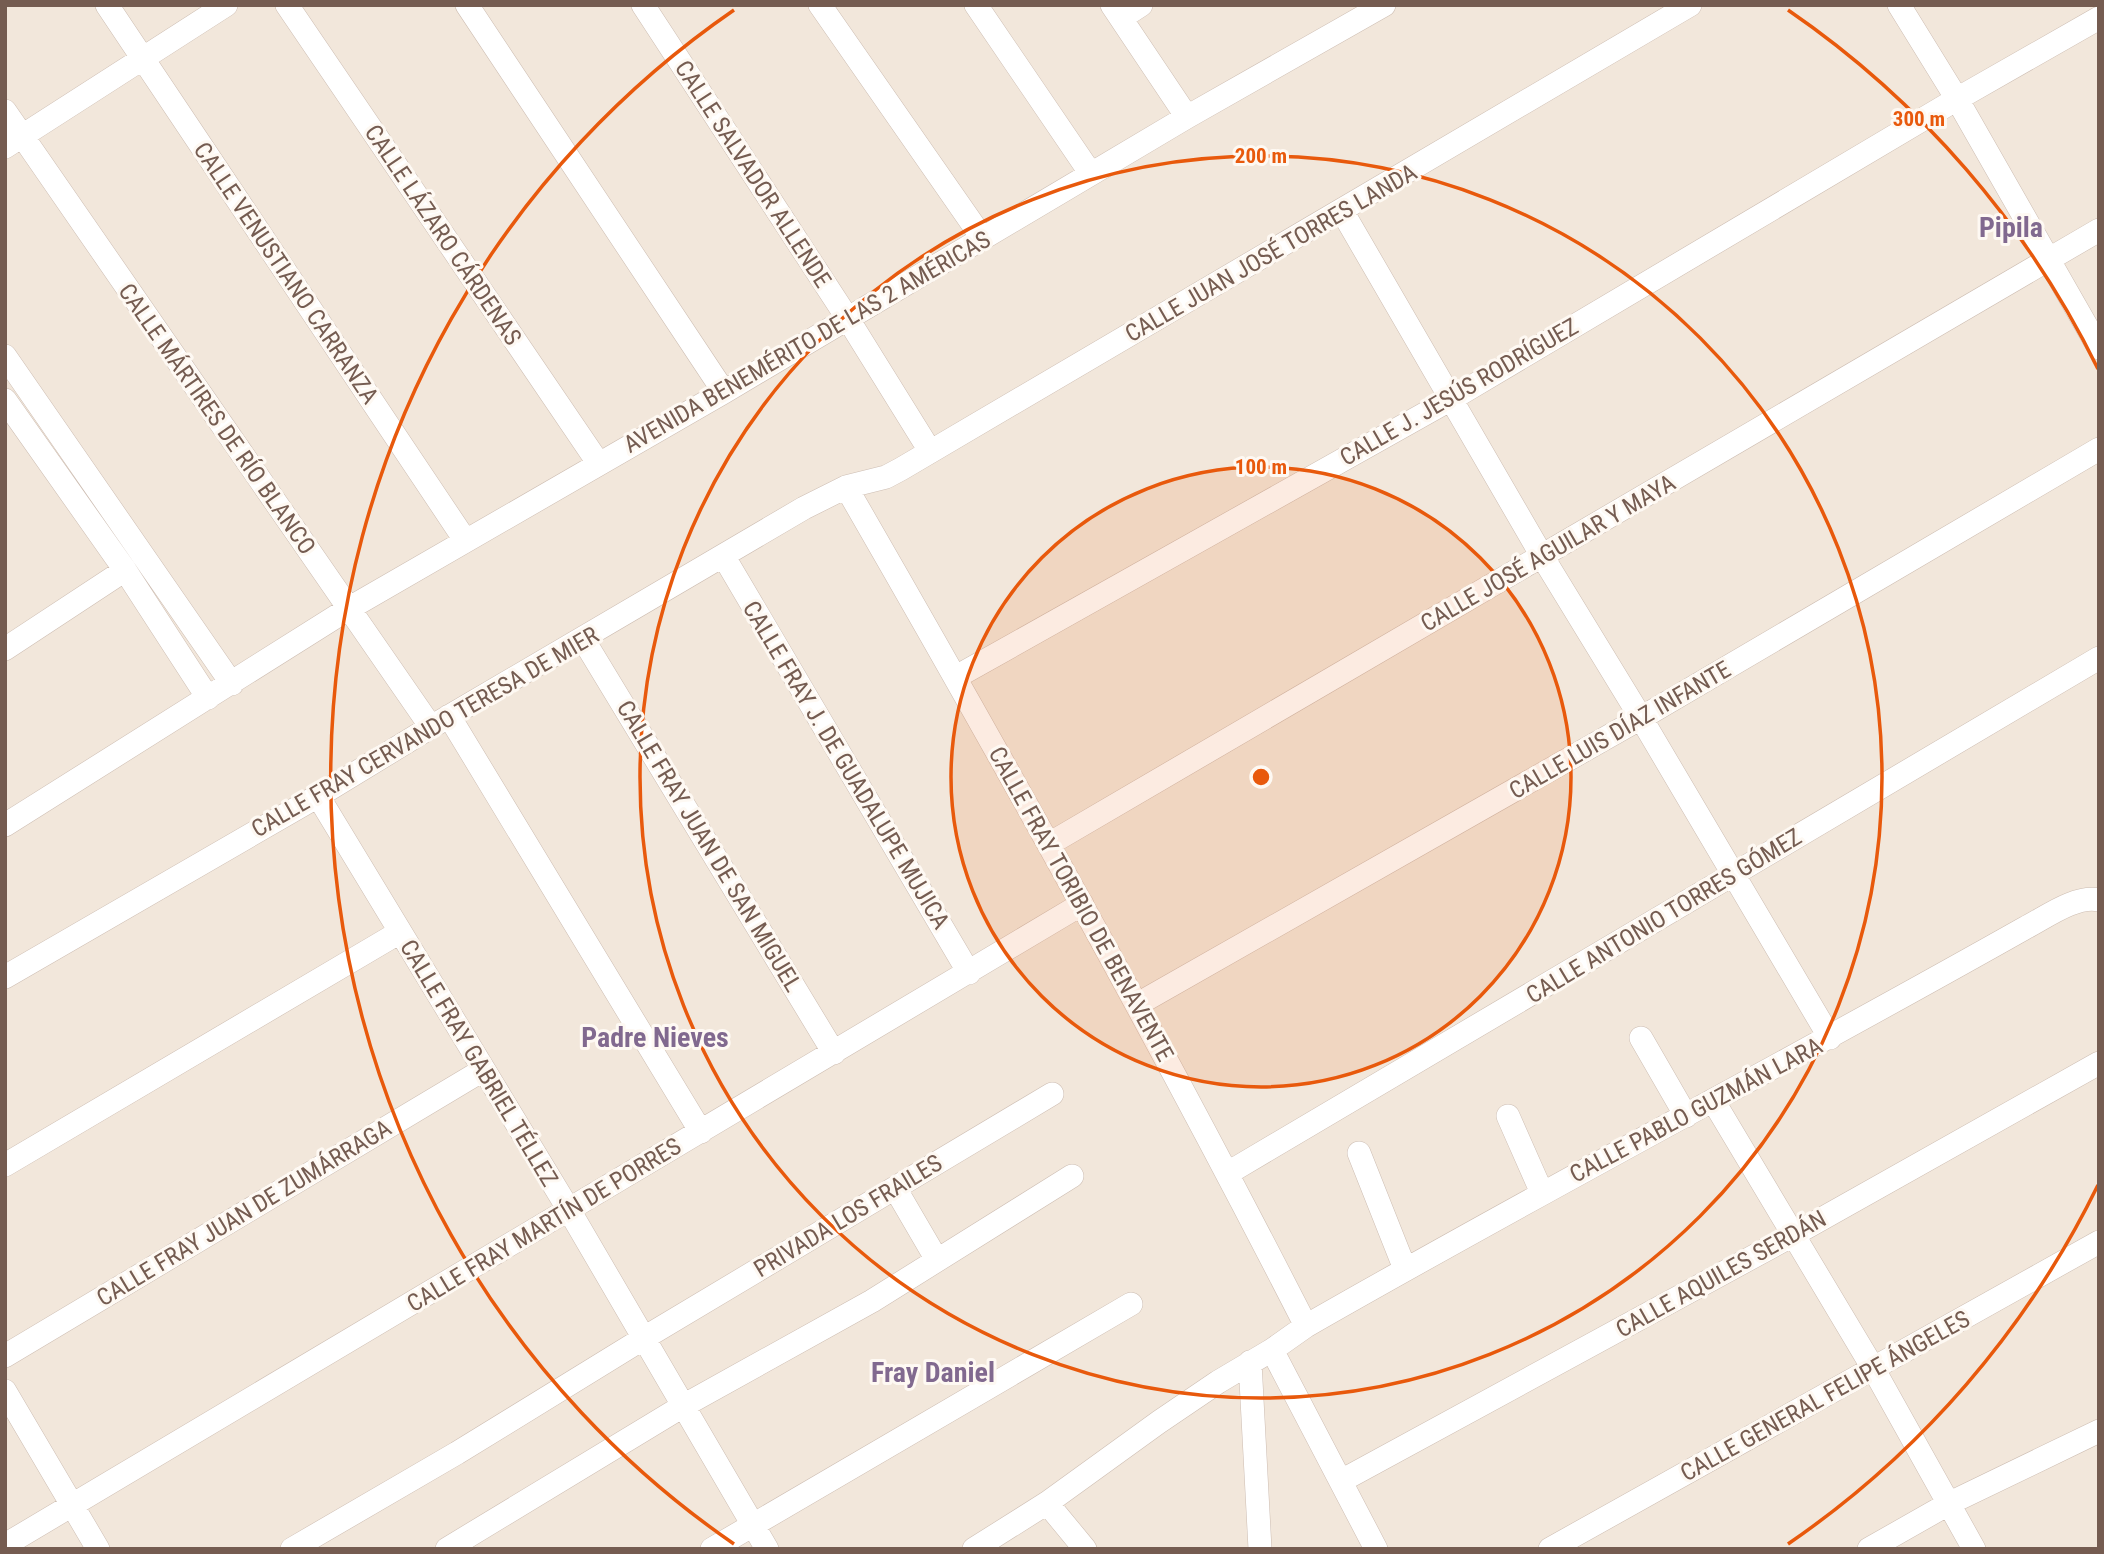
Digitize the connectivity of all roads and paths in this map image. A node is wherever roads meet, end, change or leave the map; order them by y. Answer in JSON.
{"nodes":[{"id":1,"x":107,"y":5,"type":"edge"},
{"id":2,"x":226,"y":5,"type":"edge"},
{"id":3,"x":287,"y":5,"type":"edge"},
{"id":4,"x":467,"y":5,"type":"edge"},
{"id":5,"x":643,"y":5,"type":"edge"},
{"id":6,"x":820,"y":5,"type":"edge"},
{"id":7,"x":976,"y":5,"type":"edge"},
{"id":8,"x":1141,"y":5,"type":"edge"},
{"id":9,"x":1384,"y":5,"type":"edge"},
{"id":10,"x":1690,"y":5,"type":"edge"},
{"id":11,"x":1899,"y":5,"type":"edge"},
{"id":12,"x":1116,"y":12,"type":"edge"},
{"id":13,"x":2099,"y":18,"type":"edge"},
{"id":14,"x":144,"y":58,"type":"junction"},
{"id":15,"x":1957,"y":99,"type":"junction"},
{"id":16,"x":5,"y":111,"type":"edge"},
{"id":17,"x":1187,"y":117,"type":"junction"},
{"id":18,"x":13,"y":141,"type":"edge"},
{"id":19,"x":1091,"y":174,"type":"junction"},
{"id":20,"x":1342,"y":211,"type":"junction"},
{"id":21,"x":2099,"y":230,"type":"edge"},
{"id":22,"x":983,"y":239,"type":"junction"},
{"id":23,"x":2047,"y":261,"type":"junction"},
{"id":24,"x":848,"y":319,"type":"junction"},
{"id":25,"x":2099,"y":348,"type":"edge"},
{"id":26,"x":5,"y":356,"type":"edge"},
{"id":27,"x":724,"y":392,"type":"junction"},
{"id":28,"x":1452,"y":398,"type":"junction"},
{"id":29,"x":5,"y":400,"type":"edge"},
{"id":30,"x":2099,"y":449,"type":"edge"},
{"id":31,"x":930,"y":451,"type":"junction"},
{"id":32,"x":599,"y":464,"type":"junction"},
{"id":33,"x":846,"y":487,"type":"junction"},
{"id":34,"x":465,"y":540,"type":"junction"},
{"id":35,"x":1542,"y":556,"type":"junction"},
{"id":36,"x":724,"y":557,"type":"junction"},
{"id":37,"x":125,"y":570,"type":"junction"},
{"id":38,"x":348,"y":610,"type":"junction"},
{"id":39,"x":583,"y":639,"type":"junction"},
{"id":40,"x":5,"y":649,"type":"edge"},
{"id":41,"x":2099,"y":658,"type":"edge"},
{"id":42,"x":956,"y":677,"type":"junction"},
{"id":43,"x":232,"y":684,"type":"junction"},
{"id":44,"x":208,"y":698,"type":"junction"},
{"id":45,"x":1641,"y":719,"type":"junction"},
{"id":46,"x":440,"y":721,"type":"junction"},
{"id":47,"x":318,"y":796,"type":"junction"},
{"id":48,"x":5,"y":825,"type":"edge"},
{"id":49,"x":1049,"y":844,"type":"junction"},
{"id":50,"x":1734,"y":875,"type":"junction"},
{"id":51,"x":2093,"y":899,"type":"edge"},
{"id":52,"x":1082,"y":904,"type":"junction"},
{"id":53,"x":400,"y":932,"type":"junction"},
{"id":54,"x":969,"y":973,"type":"junction"},
{"id":55,"x":5,"y":977,"type":"edge"},
{"id":56,"x":1138,"y":1004,"type":"junction"},
{"id":57,"x":1641,"y":1038,"type":"dead end"},
{"id":58,"x":1830,"y":1038,"type":"junction"},
{"id":59,"x":834,"y":1053,"type":"junction"},
{"id":60,"x":2099,"y":1063,"type":"edge"},
{"id":61,"x":484,"y":1070,"type":"junction"},
{"id":62,"x":1052,"y":1094,"type":"dead end"},
{"id":63,"x":1714,"y":1102,"type":"junction"},
{"id":64,"x":1508,"y":1116,"type":"dead end"},
{"id":65,"x":1686,"y":1116,"type":"junction"},
{"id":66,"x":701,"y":1132,"type":"junction"},
{"id":67,"x":1359,"y":1153,"type":"dead end"},
{"id":68,"x":5,"y":1165,"type":"edge"},
{"id":69,"x":1228,"y":1173,"type":"junction"},
{"id":70,"x":1072,"y":1176,"type":"dead end"},
{"id":71,"x":895,"y":1188,"type":"junction"},
{"id":72,"x":1542,"y":1194,"type":"junction"},
{"id":73,"x":569,"y":1210,"type":"junction"},
{"id":74,"x":1793,"y":1235,"type":"junction"},
{"id":75,"x":2099,"y":1242,"type":"edge"},
{"id":76,"x":937,"y":1260,"type":"junction"},
{"id":77,"x":1405,"y":1269,"type":"junction"},
{"id":78,"x":1131,"y":1304,"type":"dead end"},
{"id":79,"x":1306,"y":1326,"type":"junction"},
{"id":80,"x":644,"y":1338,"type":"junction"},
{"id":81,"x":1272,"y":1350,"type":"junction"},
{"id":82,"x":5,"y":1356,"type":"edge"},
{"id":83,"x":1250,"y":1362,"type":"junction"},
{"id":84,"x":1873,"y":1368,"type":"junction"},
{"id":85,"x":5,"y":1391,"type":"edge"},
{"id":86,"x":684,"y":1406,"type":"junction"},
{"id":87,"x":2099,"y":1431,"type":"edge"},
{"id":88,"x":1340,"y":1481,"type":"junction"},
{"id":89,"x":1047,"y":1503,"type":"junction"},
{"id":90,"x":1950,"y":1503,"type":"junction"},
{"id":91,"x":72,"y":1506,"type":"junction"},
{"id":92,"x":752,"y":1524,"type":"junction"},
{"id":93,"x":5,"y":1545,"type":"edge"},
{"id":94,"x":97,"y":1549,"type":"edge"},
{"id":95,"x":292,"y":1549,"type":"edge"},
{"id":96,"x":447,"y":1549,"type":"edge"},
{"id":97,"x":712,"y":1549,"type":"edge"},
{"id":98,"x":767,"y":1549,"type":"edge"},
{"id":99,"x":974,"y":1549,"type":"edge"},
{"id":100,"x":1085,"y":1549,"type":"edge"},
{"id":101,"x":1260,"y":1549,"type":"edge"},
{"id":102,"x":1376,"y":1549,"type":"edge"},
{"id":103,"x":1550,"y":1549,"type":"edge"},
{"id":104,"x":1869,"y":1549,"type":"edge"},
{"id":105,"x":1974,"y":1549,"type":"edge"}],
"edges":[{"from":1,"to":14,"type":"street","name":"CALLE VENUSTIANO CARRANZA"},
{"from":2,"to":14,"type":"street"},
{"from":3,"to":32,"type":"street","name":"CALLE LÁZARO CÁRDENAS"},
{"from":4,"to":27,"type":"street"},
{"from":5,"to":24,"type":"street","name":"CALLE SALVADOR ALLENDE"},
{"from":6,"to":22,"type":"street"},
{"from":7,"to":19,"type":"street"},
{"from":8,"to":12,"type":"street"},
{"from":9,"to":17,"type":"street","name":"AVENIDA BENEMÉRITO DE LAS 2 AMÉRICAS"},
{"from":10,"to":20,"type":"street","name":"CALLE JUAN JOSÉ TORRES LANDA"},
{"from":11,"to":15,"type":"street"},
{"from":12,"to":17,"type":"street"},
{"from":13,"to":15,"type":"street","name":"CALLE J. JESÚS RODRÍGUEZ"},
{"from":14,"to":18,"type":"street"},
{"from":14,"to":34,"type":"street","name":"CALLE VENUSTIANO CARRANZA"},
{"from":15,"to":23,"type":"street"},
{"from":15,"to":28,"type":"street","name":"CALLE J. JESÚS RODRÍGUEZ"},
{"from":16,"to":18,"type":"street","name":"CALLE MÁRTIRES DE RÍO BLANCO"},
{"from":17,"to":19,"type":"street","name":"AVENIDA BENEMÉRITO DE LAS 2 AMÉRICAS"},
{"from":18,"to":38,"type":"street","name":"CALLE MÁRTIRES DE RÍO BLANCO"},
{"from":19,"to":22,"type":"street","name":"AVENIDA BENEMÉRITO DE LAS 2 AMÉRICAS"},
{"from":20,"to":28,"type":"street"},
{"from":20,"to":31,"type":"street","name":"CALLE JUAN JOSÉ TORRES LANDA"},
{"from":21,"to":23,"type":"street","name":"CALLE JOSÉ AGUILAR Y MAYA"},
{"from":22,"to":24,"type":"street","name":"AVENIDA BENEMÉRITO DE LAS 2 AMÉRICAS"},
{"from":23,"to":25,"type":"street"},
{"from":23,"to":35,"type":"street","name":"CALLE JOSÉ AGUILAR Y MAYA"},
{"from":24,"to":27,"type":"street","name":"AVENIDA BENEMÉRITO DE LAS 2 AMÉRICAS"},
{"from":24,"to":31,"type":"street","name":"CALLE SALVADOR ALLENDE"},
{"from":26,"to":43,"type":"street"},
{"from":27,"to":32,"type":"street","name":"AVENIDA BENEMÉRITO DE LAS 2 AMÉRICAS"},
{"from":28,"to":35,"type":"street"},
{"from":28,"to":42,"type":"street","name":"CALLE J. JESÚS RODRÍGUEZ"},
{"from":29,"to":37,"type":"street"},
{"from":30,"to":45,"type":"street","name":"CALLE LUIS DÍAZ INFANTE"},
{"from":31,"to":33,"type":"street","name":"CALLE JUAN JOSÉ TORRES LANDA"},
{"from":32,"to":34,"type":"street","name":"AVENIDA BENEMÉRITO DE LAS 2 AMÉRICAS"},
{"from":33,"to":36,"type":"street","name":"CALLE FRAY CERVANDO TERESA DE MIER"},
{"from":33,"to":42,"type":"street","name":"CALLE FRAY TORIBIO DE BENAVENTE"},
{"from":34,"to":38,"type":"street","name":"AVENIDA BENEMÉRITO DE LAS 2 AMÉRICAS"},
{"from":35,"to":45,"type":"street"},
{"from":35,"to":49,"type":"street","name":"CALLE JOSÉ AGUILAR Y MAYA"},
{"from":36,"to":39,"type":"street","name":"CALLE FRAY CERVANDO TERESA DE MIER"},
{"from":36,"to":54,"type":"street","name":"CALLE FRAY J. DE GUADALUPE MUJICA"},
{"from":37,"to":40,"type":"street"},
{"from":37,"to":44,"type":"street"},
{"from":38,"to":43,"type":"street","name":"AVENIDA BENEMÉRITO DE LAS 2 AMÉRICAS"},
{"from":38,"to":46,"type":"street","name":"CALLE MÁRTIRES DE RÍO BLANCO"},
{"from":39,"to":46,"type":"street","name":"CALLE FRAY CERVANDO TERESA DE MIER"},
{"from":39,"to":59,"type":"street","name":"CALLE FRAY JUAN DE SAN MIGUEL"},
{"from":41,"to":50,"type":"street","name":"CALLE ANTONIO TORRES GÓMEZ"},
{"from":42,"to":49,"type":"street","name":"CALLE FRAY TORIBIO DE BENAVENTE"},
{"from":43,"to":44,"type":"street","name":"AVENIDA BENEMÉRITO DE LAS 2 AMÉRICAS"},
{"from":44,"to":48,"type":"street","name":"AVENIDA BENEMÉRITO DE LAS 2 AMÉRICAS"},
{"from":45,"to":50,"type":"street"},
{"from":45,"to":56,"type":"street","name":"CALLE LUIS DÍAZ INFANTE"},
{"from":46,"to":47,"type":"street","name":"CALLE FRAY CERVANDO TERESA DE MIER"},
{"from":46,"to":66,"type":"street","name":"CALLE MÁRTIRES DE RÍO BLANCO"},
{"from":47,"to":53,"type":"street","name":"CALLE FRAY GABRIEL TÉLLEZ"},
{"from":47,"to":55,"type":"street","name":"CALLE FRAY CERVANDO TERESA DE MIER"},
{"from":49,"to":52,"type":"street","name":"CALLE FRAY TORIBIO DE BENAVENTE"},
{"from":50,"to":58,"type":"street"},
{"from":50,"to":69,"type":"street","name":"CALLE ANTONIO TORRES GÓMEZ"},
{"from":51,"to":58,"type":"street","name":"CALLE PABLO GUZMÁN LARA"},
{"from":52,"to":54,"type":"street","name":"CALLE FRAY MARTÍN DE PORRES"},
{"from":52,"to":56,"type":"street","name":"CALLE FRAY TORIBIO DE BENAVENTE"},
{"from":53,"to":61,"type":"street","name":"CALLE FRAY GABRIEL TÉLLEZ"},
{"from":53,"to":68,"type":"street"},
{"from":54,"to":59,"type":"street","name":"CALLE FRAY MARTÍN DE PORRES"},
{"from":56,"to":69,"type":"street","name":"CALLE FRAY TORIBIO DE BENAVENTE"},
{"from":57,"to":65,"type":"street"},
{"from":58,"to":63,"type":"street","name":"CALLE PABLO GUZMÁN LARA"},
{"from":59,"to":66,"type":"street","name":"CALLE FRAY MARTÍN DE PORRES"},
{"from":60,"to":74,"type":"street","name":"CALLE AQUILES SERDÁN"},
{"from":61,"to":73,"type":"street","name":"CALLE FRAY GABRIEL TÉLLEZ"},
{"from":61,"to":82,"type":"street","name":"CALLE FRAY JUAN DE ZUMÁRRAGA"},
{"from":62,"to":71,"type":"street","name":"PRIVADA LOS FRAILES"},
{"from":63,"to":65,"type":"street","name":"CALLE PABLO GUZMÁN LARA"},
{"from":63,"to":74,"type":"street"},
{"from":64,"to":72,"type":"street"},
{"from":65,"to":72,"type":"street","name":"CALLE PABLO GUZMÁN LARA"},
{"from":66,"to":73,"type":"street","name":"CALLE FRAY MARTÍN DE PORRES"},
{"from":67,"to":77,"type":"street"},
{"from":69,"to":79,"type":"street","name":"CALLE FRAY TORIBIO DE BENAVENTE"},
{"from":70,"to":76,"type":"street"},
{"from":71,"to":76,"type":"street"},
{"from":71,"to":80,"type":"street","name":"PRIVADA LOS FRAILES"},
{"from":72,"to":77,"type":"street","name":"CALLE PABLO GUZMÁN LARA"},
{"from":73,"to":80,"type":"street","name":"CALLE FRAY GABRIEL TÉLLEZ"},
{"from":73,"to":91,"type":"street","name":"CALLE FRAY MARTÍN DE PORRES"},
{"from":74,"to":84,"type":"street"},
{"from":74,"to":88,"type":"street","name":"CALLE AQUILES SERDÁN"},
{"from":75,"to":84,"type":"street","name":"CALLE GENERAL FELIPE ÁNGELES"},
{"from":76,"to":86,"type":"street"},
{"from":77,"to":79,"type":"street","name":"CALLE PABLO GUZMÁN LARA"},
{"from":78,"to":92,"type":"street"},
{"from":79,"to":81,"type":"street","name":"CALLE PABLO GUZMÁN LARA"},
{"from":80,"to":86,"type":"street","name":"CALLE FRAY GABRIEL TÉLLEZ"},
{"from":80,"to":95,"type":"street","name":"PRIVADA LOS FRAILES"},
{"from":81,"to":83,"type":"street"},
{"from":81,"to":88,"type":"street"},
{"from":83,"to":89,"type":"street"},
{"from":83,"to":101,"type":"street"},
{"from":84,"to":90,"type":"street"},
{"from":84,"to":103,"type":"street","name":"CALLE GENERAL FELIPE ÁNGELES"},
{"from":85,"to":91,"type":"street"},
{"from":86,"to":92,"type":"street","name":"CALLE FRAY GABRIEL TÉLLEZ"},
{"from":86,"to":96,"type":"street"},
{"from":87,"to":90,"type":"street"},
{"from":88,"to":102,"type":"street"},
{"from":89,"to":99,"type":"street"},
{"from":89,"to":100,"type":"street"},
{"from":90,"to":104,"type":"street"},
{"from":90,"to":105,"type":"street"},
{"from":91,"to":93,"type":"street","name":"CALLE FRAY MARTÍN DE PORRES"},
{"from":91,"to":94,"type":"street"},
{"from":92,"to":97,"type":"street"},
{"from":92,"to":98,"type":"street","name":"CALLE FRAY GABRIEL TÉLLEZ"}]}
